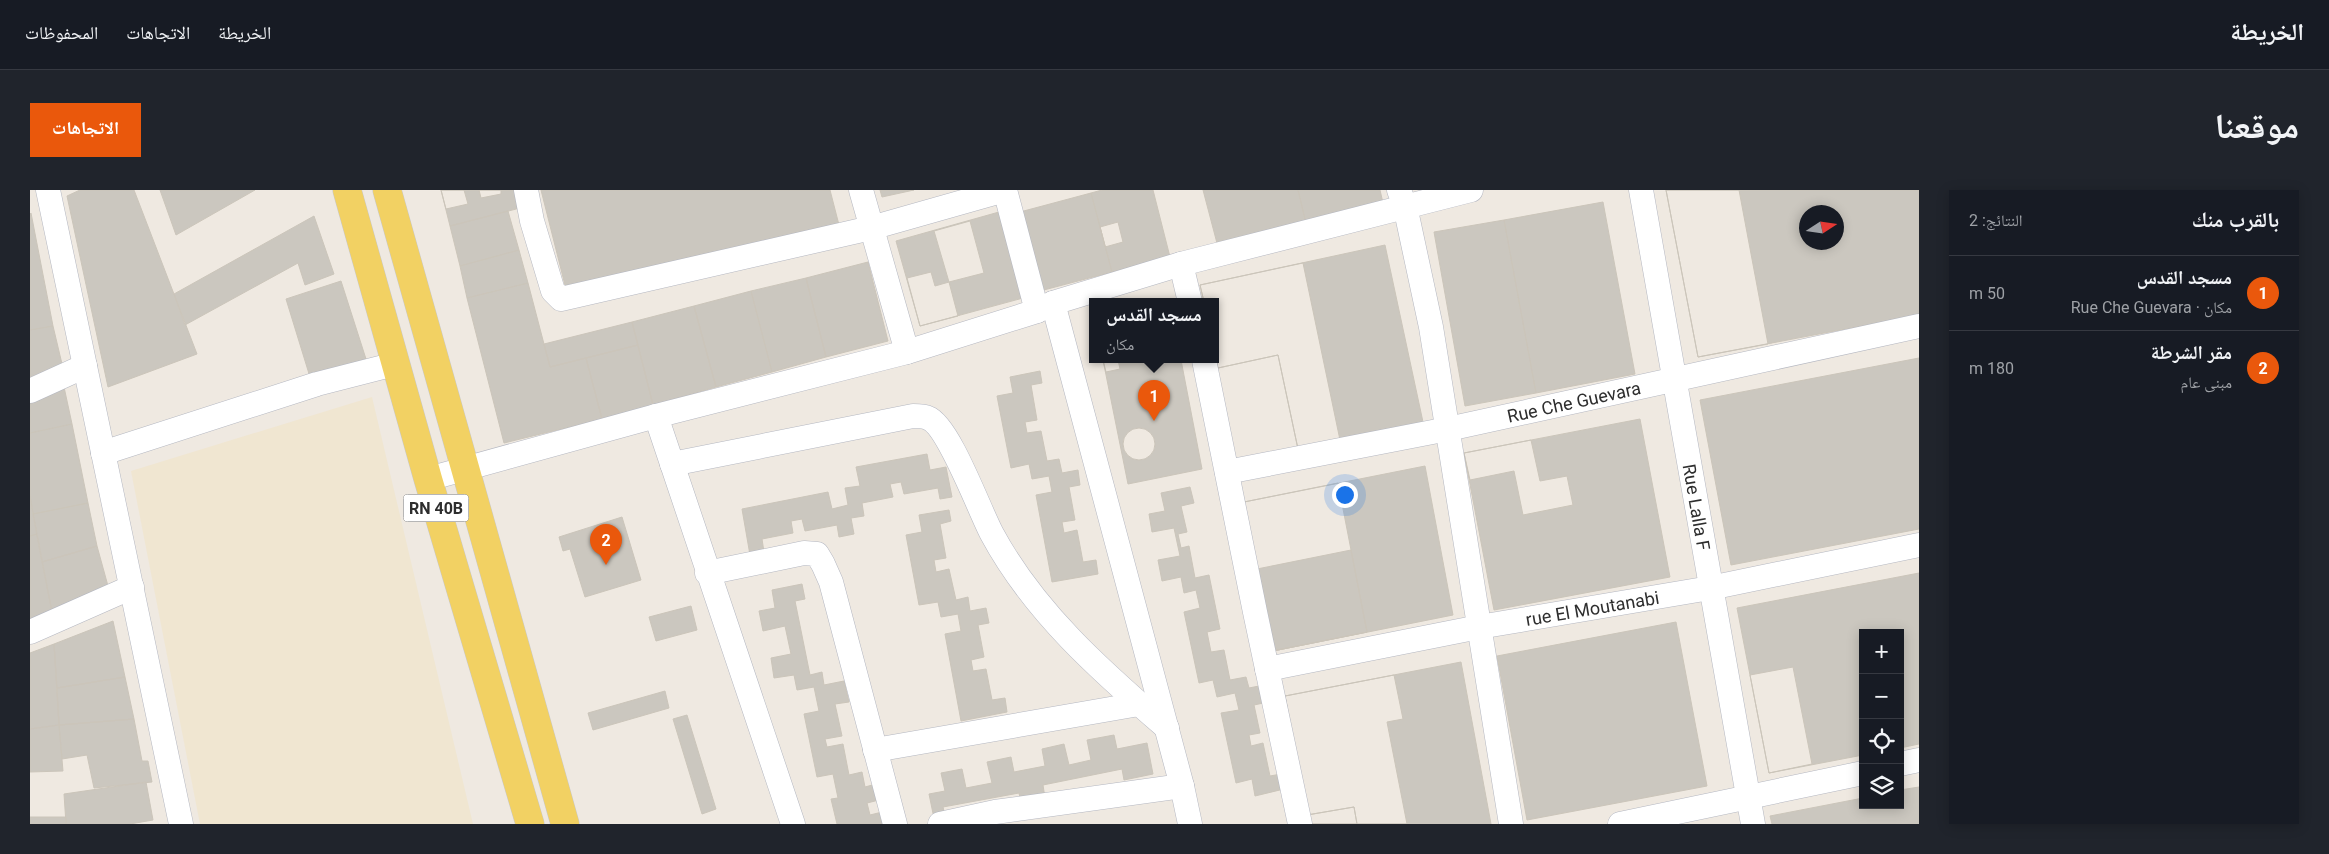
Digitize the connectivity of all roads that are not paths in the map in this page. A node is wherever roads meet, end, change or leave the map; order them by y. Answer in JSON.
{"nodes":[{"id":1,"x":34,"y":190,"type":"edge"},
{"id":2,"x":48,"y":190,"type":"edge"},
{"id":3,"x":347,"y":190,"type":"edge"},
{"id":4,"x":387,"y":190,"type":"edge"},
{"id":5,"x":526,"y":190,"type":"edge"},
{"id":6,"x":861,"y":190,"type":"edge"},
{"id":7,"x":1005,"y":190,"type":"edge"},
{"id":8,"x":1471,"y":190,"type":"edge"},
{"id":9,"x":1641,"y":190,"type":"edge"},
{"id":10,"x":30,"y":192,"type":"edge"},
{"id":11,"x":1402,"y":198,"type":"edge"},
{"id":12,"x":871,"y":228,"type":"junction"},
{"id":13,"x":1181,"y":264,"type":"junction"},
{"id":14,"x":1189,"y":298,"type":"edge"},
{"id":15,"x":1045,"y":307,"type":"junction"},
{"id":16,"x":1919,"y":326,"type":"edge"},
{"id":17,"x":907,"y":352,"type":"junction"},
{"id":18,"x":1205,"y":363,"type":"edge"},
{"id":19,"x":395,"y":364,"type":"junction"},
{"id":20,"x":85,"y":366,"type":"junction"},
{"id":21,"x":1674,"y":380,"type":"junction"},
{"id":22,"x":30,"y":391,"type":"edge"},
{"id":23,"x":656,"y":416,"type":"junction"},
{"id":24,"x":1448,"y":429,"type":"junction"},
{"id":25,"x":102,"y":453,"type":"junction"},
{"id":26,"x":672,"y":464,"type":"junction"},
{"id":27,"x":464,"y":469,"type":"junction"},
{"id":28,"x":1227,"y":472,"type":"junction"},
{"id":29,"x":428,"y":479,"type":"junction"},
{"id":30,"x":1919,"y":545,"type":"edge"},
{"id":31,"x":707,"y":574,"type":"junction"},
{"id":32,"x":132,"y":587,"type":"junction"},
{"id":33,"x":1710,"y":588,"type":"junction"},
{"id":34,"x":1479,"y":627,"type":"junction"},
{"id":35,"x":30,"y":632,"type":"edge"},
{"id":36,"x":1267,"y":669,"type":"junction"},
{"id":37,"x":1139,"y":704,"type":"junction"},
{"id":38,"x":1167,"y":728,"type":"junction"},
{"id":39,"x":875,"y":750,"type":"junction"},
{"id":40,"x":1919,"y":760,"type":"edge"},
{"id":41,"x":1904,"y":763,"type":"edge"},
{"id":42,"x":1859,"y":774,"type":"edge"},
{"id":43,"x":1182,"y":786,"type":"junction"},
{"id":44,"x":1748,"y":798,"type":"junction"},
{"id":45,"x":181,"y":824,"type":"edge"},
{"id":46,"x":530,"y":824,"type":"edge"},
{"id":47,"x":565,"y":824,"type":"edge"},
{"id":48,"x":793,"y":824,"type":"edge"},
{"id":49,"x":895,"y":824,"type":"edge"},
{"id":50,"x":940,"y":824,"type":"edge"},
{"id":51,"x":1190,"y":824,"type":"edge"},
{"id":52,"x":1300,"y":824,"type":"edge"},
{"id":53,"x":1511,"y":824,"type":"edge"},
{"id":54,"x":1620,"y":824,"type":"edge"},
{"id":55,"x":1753,"y":824,"type":"edge"}],
"edges":[{"from":1,"to":10,"type":"street"},
{"from":2,"to":20,"type":"street"},
{"from":3,"to":19,"type":"main road","number":"RN 40B"},
{"from":4,"to":27,"type":"main road","number":"RN 40B"},
{"from":5,"to":12,"type":"street"},
{"from":6,"to":12,"type":"street"},
{"from":7,"to":12,"type":"street"},
{"from":7,"to":15,"type":"street"},
{"from":8,"to":11,"type":"street"},
{"from":9,"to":21,"type":"street","name":"Rue Lalla F"},
{"from":11,"to":13,"type":"street"},
{"from":11,"to":24,"type":"street"},
{"from":12,"to":17,"type":"street"},
{"from":13,"to":14,"type":"street"},
{"from":13,"to":15,"type":"street"},
{"from":15,"to":17,"type":"street"},
{"from":15,"to":38,"type":"street"},
{"from":16,"to":21,"type":"street","name":"Rue Che Guevara"},
{"from":17,"to":23,"type":"street"},
{"from":18,"to":28,"type":"street"},
{"from":19,"to":25,"type":"street"},
{"from":19,"to":29,"type":"main road","number":"RN 40B"},
{"from":20,"to":22,"type":"street"},
{"from":20,"to":25,"type":"street"},
{"from":21,"to":24,"type":"street","name":"Rue Che Guevara"},
{"from":21,"to":33,"type":"street","name":"Rue Lalla F"},
{"from":23,"to":26,"type":"street"},
{"from":23,"to":27,"type":"street"},
{"from":24,"to":28,"type":"street","name":"Rue Che Guevara"},
{"from":24,"to":34,"type":"street"},
{"from":25,"to":32,"type":"street"},
{"from":26,"to":31,"type":"street"},
{"from":26,"to":37,"type":"street"},
{"from":27,"to":29,"type":"street"},
{"from":27,"to":47,"type":"main road","number":"RN 40B"},
{"from":28,"to":36,"type":"street"},
{"from":29,"to":46,"type":"main road","number":"RN 40B"},
{"from":30,"to":33,"type":"street","name":"rue El Moutanabi"},
{"from":31,"to":39,"type":"street"},
{"from":31,"to":48,"type":"street"},
{"from":32,"to":35,"type":"street"},
{"from":32,"to":45,"type":"street"},
{"from":33,"to":34,"type":"street","name":"rue El Moutanabi"},
{"from":33,"to":44,"type":"street","name":"Rue Lalla F"},
{"from":34,"to":36,"type":"street","name":"rue El Moutanabi"},
{"from":34,"to":53,"type":"street"},
{"from":36,"to":52,"type":"street"},
{"from":37,"to":38,"type":"street"},
{"from":37,"to":39,"type":"street"},
{"from":38,"to":43,"type":"street"},
{"from":39,"to":49,"type":"street"},
{"from":40,"to":41,"type":"street"},
{"from":42,"to":44,"type":"street"},
{"from":43,"to":50,"type":"street"},
{"from":43,"to":51,"type":"street"},
{"from":44,"to":54,"type":"street"},
{"from":44,"to":55,"type":"street","name":"Rue Lalla F"}]}
